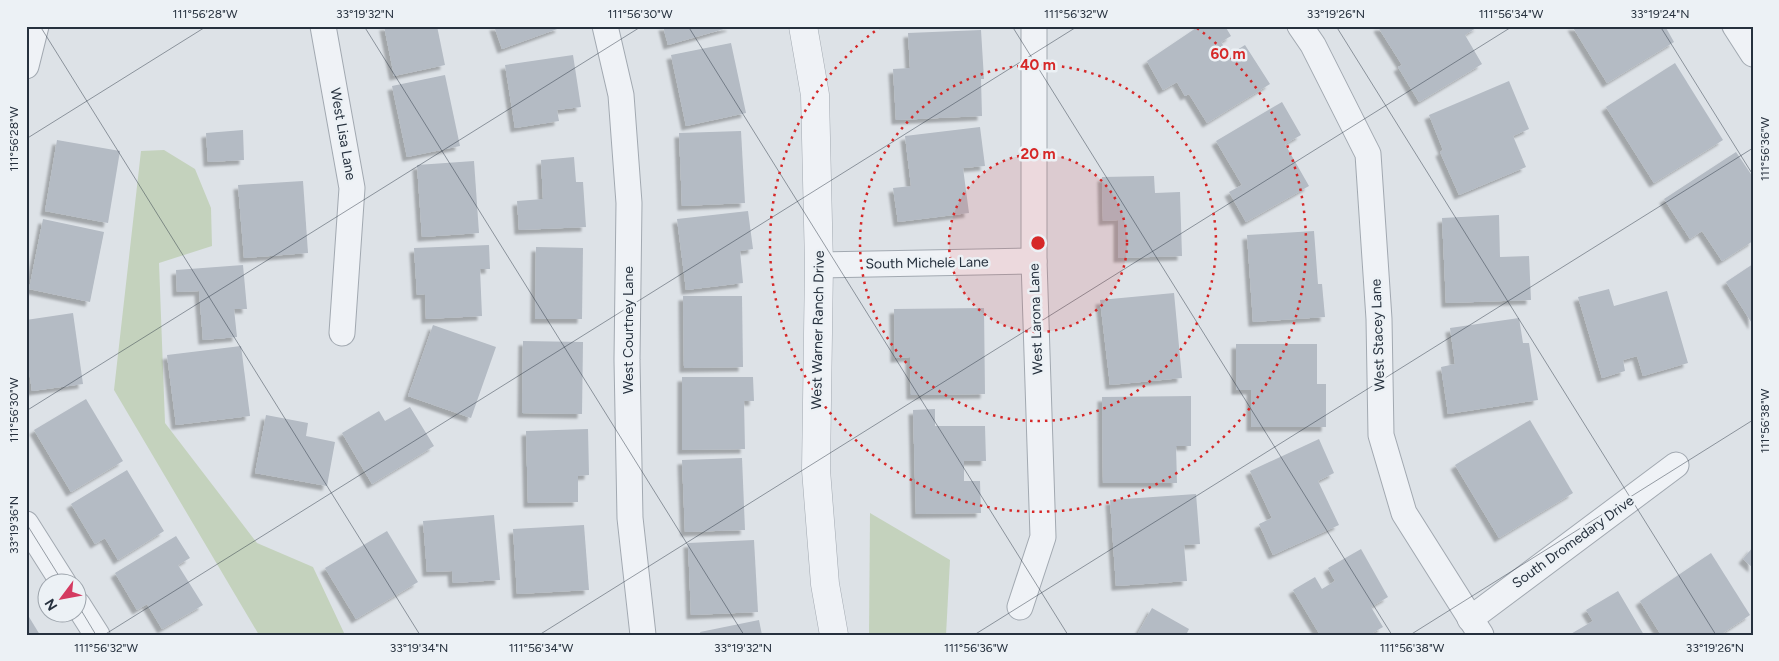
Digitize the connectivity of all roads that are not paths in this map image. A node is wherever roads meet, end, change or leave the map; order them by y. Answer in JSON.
{"nodes":[{"id":1,"x":36,"y":26,"type":"edge"},
{"id":2,"x":323,"y":26,"type":"edge"},
{"id":3,"x":605,"y":26,"type":"edge"},
{"id":4,"x":803,"y":26,"type":"edge"},
{"id":5,"x":1034,"y":26,"type":"edge"},
{"id":6,"x":1300,"y":26,"type":"edge"},
{"id":7,"x":1735,"y":26,"type":"edge"},
{"id":8,"x":1753,"y":54,"type":"edge"},
{"id":9,"x":26,"y":66,"type":"edge"},
{"id":10,"x":1034,"y":261,"type":"junction"},
{"id":11,"x":819,"y":266,"type":"junction"},
{"id":12,"x":342,"y":332,"type":"dead end"},
{"id":13,"x":1676,"y":465,"type":"dead end"},
{"id":14,"x":26,"y":524,"type":"edge"},
{"id":15,"x":58,"y":574,"type":"edge"},
{"id":16,"x":1020,"y":607,"type":"dead end"},
{"id":17,"x":88,"y":621,"type":"edge"},
{"id":18,"x":1476,"y":627,"type":"edge"},
{"id":19,"x":97,"y":635,"type":"edge"},
{"id":20,"x":643,"y":635,"type":"edge"},
{"id":21,"x":834,"y":635,"type":"edge"}],
"edges":[{"from":1,"to":9,"type":"street"},
{"from":2,"to":12,"type":"street","name":"West Lisa Lane"},
{"from":3,"to":20,"type":"street","name":"West Courtney Lane"},
{"from":4,"to":11,"type":"street","name":"West Warner Ranch Drive"},
{"from":5,"to":10,"type":"street","name":"West Larona Lane"},
{"from":6,"to":18,"type":"street","name":"West Stacey Lane"},
{"from":7,"to":8,"type":"street"},
{"from":10,"to":11,"type":"street","name":"South Michele Lane"},
{"from":10,"to":16,"type":"street","name":"West Larona Lane"},
{"from":11,"to":21,"type":"street","name":"West Warner Ranch Drive"},
{"from":13,"to":18,"type":"street","name":"South Dromedary Drive"},
{"from":14,"to":15,"type":"street"},
{"from":17,"to":19,"type":"street"}]}
